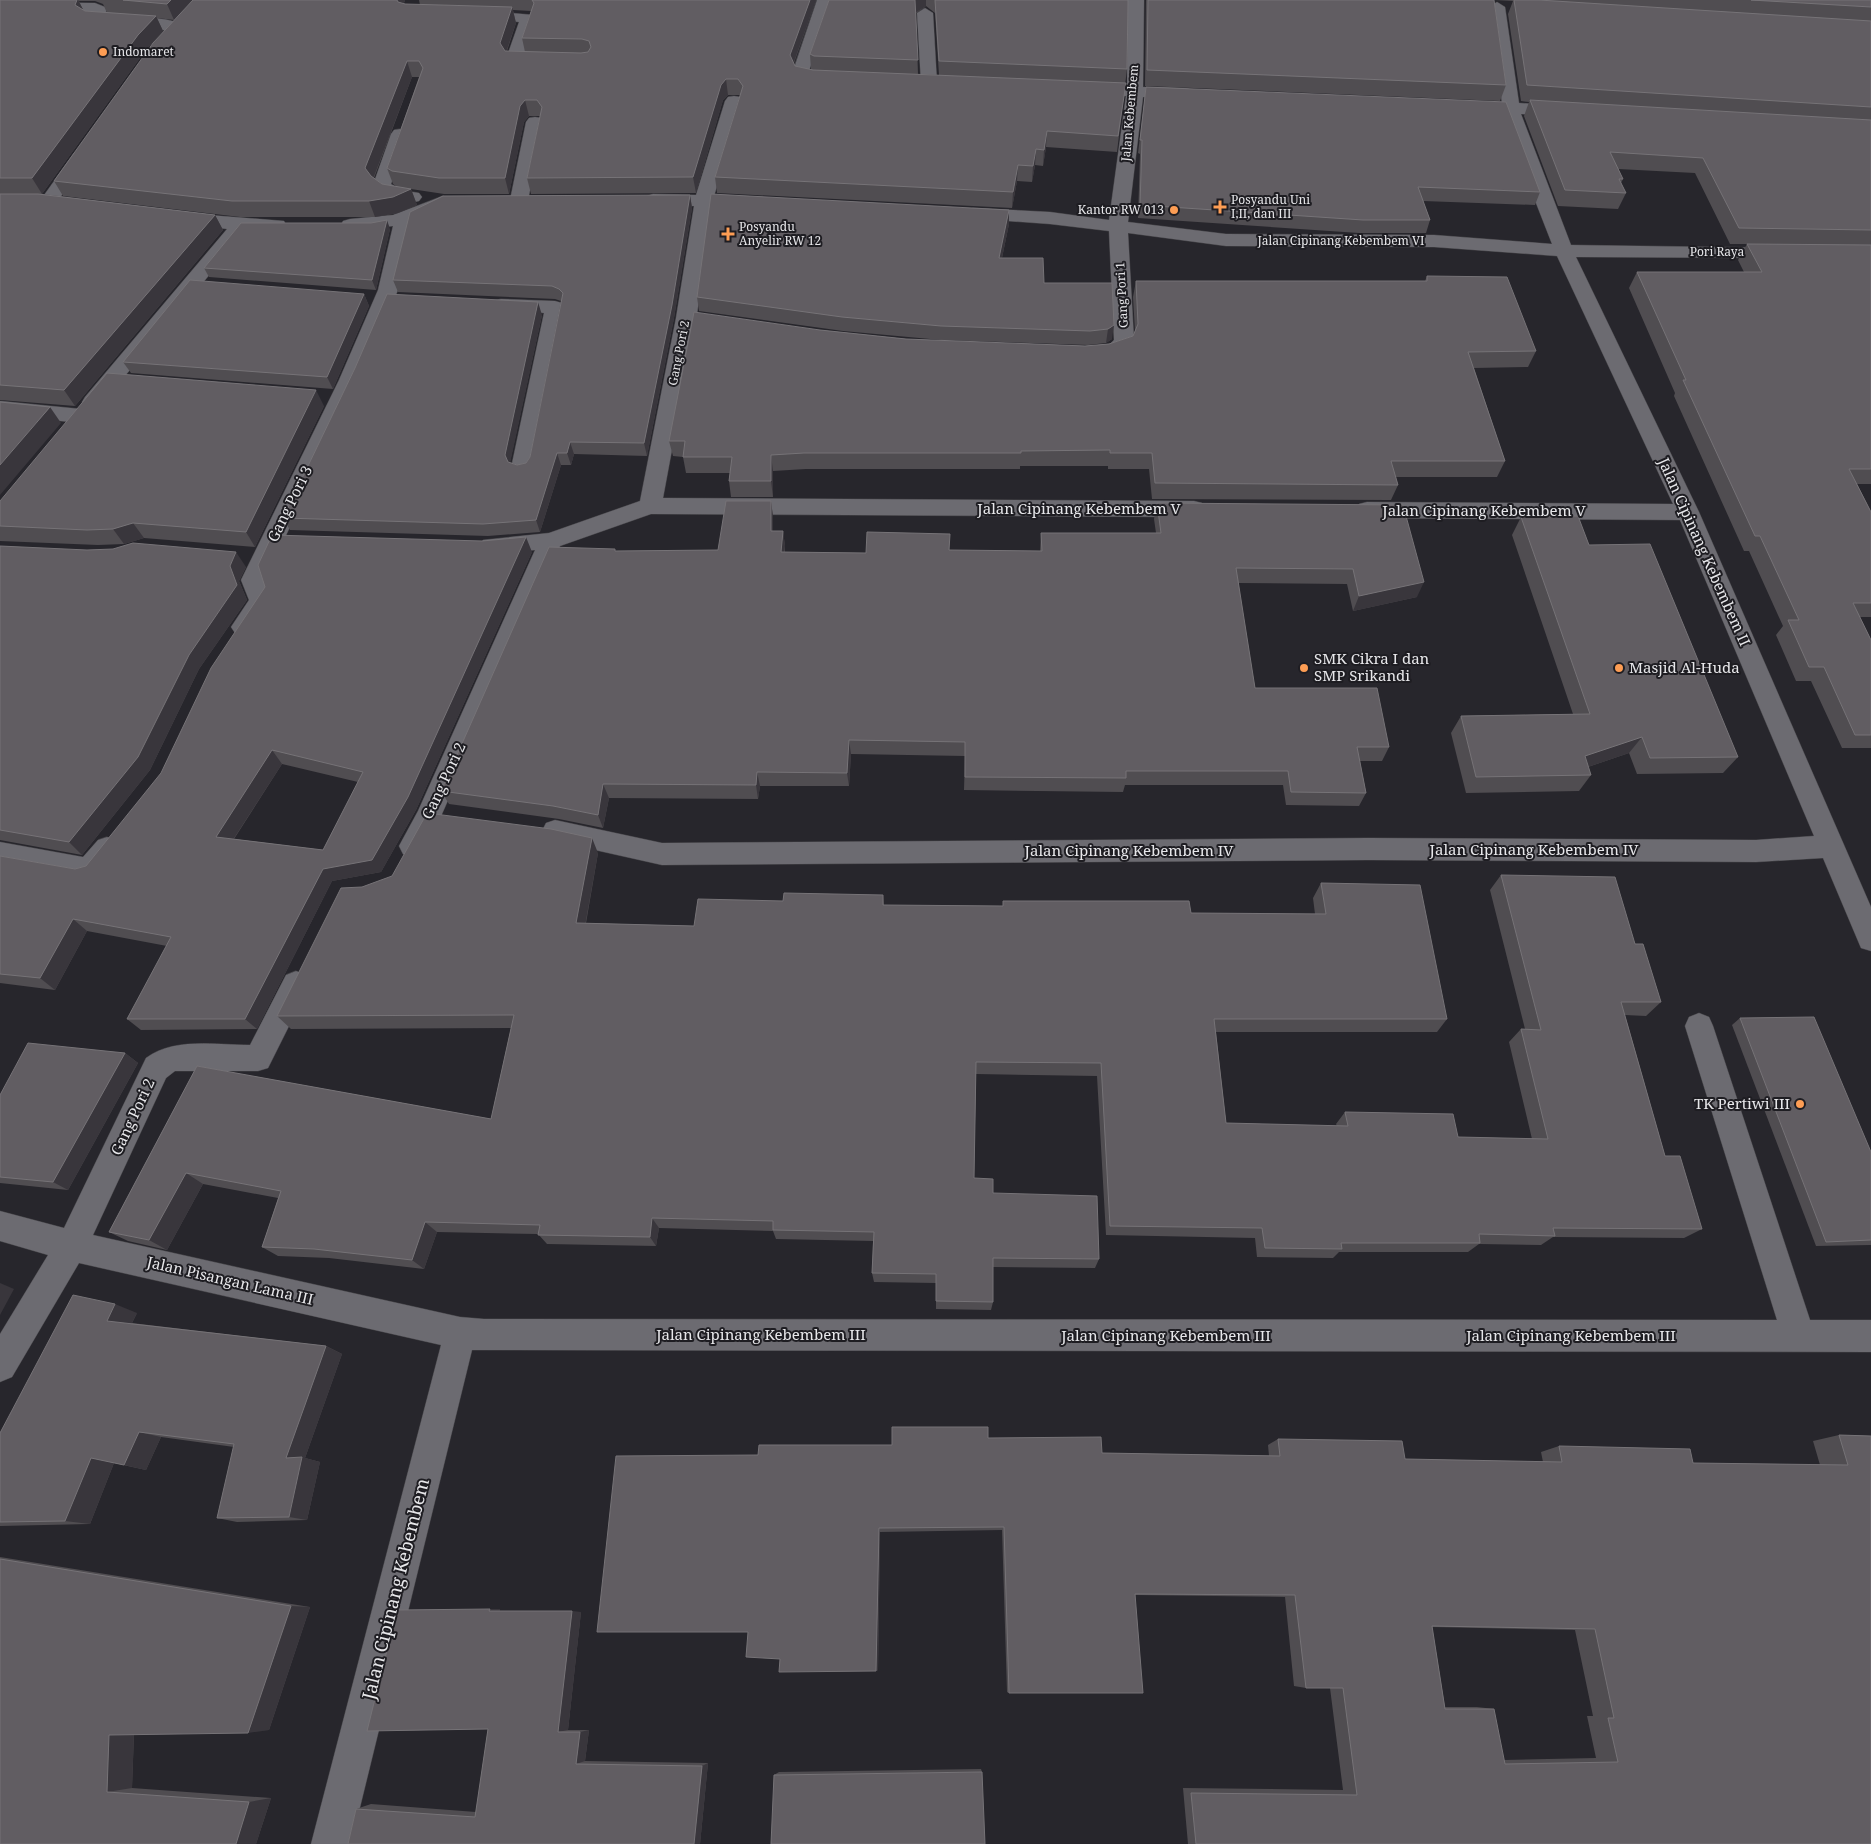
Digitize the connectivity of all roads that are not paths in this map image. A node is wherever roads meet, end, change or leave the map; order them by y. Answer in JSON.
{"nodes":[{"id":1,"x":825,"y":0,"type":"edge"},
{"id":2,"x":1136,"y":0,"type":"edge"},
{"id":3,"x":1478,"y":6,"type":"edge"},
{"id":4,"x":0,"y":7,"type":"edge"},
{"id":5,"x":1497,"y":7,"type":"junction"},
{"id":6,"x":1517,"y":8,"type":"edge"},
{"id":7,"x":190,"y":14,"type":"edge"},
{"id":8,"x":457,"y":14,"type":"edge"},
{"id":9,"x":925,"y":14,"type":"dead end"},
{"id":10,"x":177,"y":27,"type":"junction"},
{"id":11,"x":165,"y":41,"type":"edge"},
{"id":12,"x":558,"y":62,"type":"edge"},
{"id":13,"x":852,"y":80,"type":"edge"},
{"id":14,"x":910,"y":82,"type":"edge"},
{"id":15,"x":1068,"y":90,"type":"edge"},
{"id":16,"x":1135,"y":91,"type":"junction"},
{"id":17,"x":1204,"y":94,"type":"edge"},
{"id":18,"x":734,"y":100,"type":"edge"},
{"id":19,"x":1450,"y":105,"type":"edge"},
{"id":20,"x":1509,"y":108,"type":"junction"},
{"id":21,"x":1577,"y":112,"type":"edge"},
{"id":22,"x":405,"y":120,"type":"edge"},
{"id":23,"x":535,"y":122,"type":"edge"},
{"id":24,"x":92,"y":140,"type":"edge"},
{"id":25,"x":519,"y":200,"type":"junction"},
{"id":26,"x":538,"y":200,"type":"edge"},
{"id":27,"x":636,"y":200,"type":"edge"},
{"id":28,"x":704,"y":200,"type":"junction"},
{"id":29,"x":500,"y":201,"type":"edge"},
{"id":30,"x":29,"y":202,"type":"edge"},
{"id":31,"x":48,"y":202,"type":"junction"},
{"id":32,"x":444,"y":202,"type":"junction"},
{"id":33,"x":463,"y":202,"type":"edge"},
{"id":34,"x":763,"y":203,"type":"edge"},
{"id":35,"x":67,"y":205,"type":"edge"},
{"id":36,"x":951,"y":212,"type":"edge"},
{"id":37,"x":163,"y":216,"type":"edge"},
{"id":38,"x":404,"y":220,"type":"junction"},
{"id":39,"x":1118,"y":225,"type":"junction"},
{"id":40,"x":240,"y":226,"type":"junction"},
{"id":41,"x":298,"y":226,"type":"edge"},
{"id":42,"x":336,"y":226,"type":"edge"},
{"id":43,"x":1561,"y":245,"type":"junction"},
{"id":44,"x":1797,"y":246,"type":"edge"},
{"id":45,"x":479,"y":304,"type":"edge"},
{"id":46,"x":686,"y":318,"type":"junction"},
{"id":47,"x":745,"y":328,"type":"edge"},
{"id":48,"x":1075,"y":352,"type":"edge"},
{"id":49,"x":110,"y":380,"type":"junction"},
{"id":50,"x":139,"y":382,"type":"edge"},
{"id":51,"x":0,"y":408,"type":"edge"},
{"id":52,"x":522,"y":468,"type":"edge"},
{"id":53,"x":650,"y":506,"type":"junction"},
{"id":54,"x":1218,"y":510,"type":"edge"},
{"id":55,"x":1348,"y":510,"type":"edge"},
{"id":56,"x":1688,"y":512,"type":"junction"},
{"id":57,"x":551,"y":541,"type":"junction"},
{"id":58,"x":468,"y":545,"type":"edge"},
{"id":59,"x":230,"y":647,"type":"edge"},
{"id":60,"x":429,"y":815,"type":"junction"},
{"id":61,"x":457,"y":819,"type":"edge"},
{"id":62,"x":532,"y":828,"type":"edge"},
{"id":63,"x":120,"y":831,"type":"edge"},
{"id":64,"x":1831,"y":846,"type":"junction"},
{"id":65,"x":0,"y":853,"type":"edge"},
{"id":66,"x":400,"y":866,"type":"edge"},
{"id":67,"x":1871,"y":939,"type":"edge"},
{"id":68,"x":308,"y":960,"type":"edge"},
{"id":69,"x":1699,"y":1026,"type":"dead end"},
{"id":70,"x":0,"y":1226,"type":"edge"},
{"id":71,"x":72,"y":1246,"type":"junction"},
{"id":72,"x":460,"y":1333,"type":"junction"},
{"id":73,"x":1800,"y":1336,"type":"junction"},
{"id":74,"x":1871,"y":1336,"type":"edge"},
{"id":75,"x":0,"y":1365,"type":"edge"},
{"id":76,"x":332,"y":1844,"type":"edge"}],
"edges":[{"from":1,"to":13,"type":"street"},
{"from":2,"to":16,"type":"street","name":"Jalan Kebembem"},
{"from":3,"to":5,"type":"street"},
{"from":4,"to":10,"type":"street"},
{"from":5,"to":6,"type":"street"},
{"from":5,"to":20,"type":"street","name":"Jalan Cipinang Kebembem II"},
{"from":7,"to":10,"type":"street"},
{"from":8,"to":12,"type":"street"},
{"from":9,"to":14,"type":"street"},
{"from":10,"to":11,"type":"street"},
{"from":15,"to":16,"type":"street"},
{"from":16,"to":17,"type":"street"},
{"from":16,"to":39,"type":"street","name":"Jalan Kebembem"},
{"from":18,"to":28,"type":"street","name":"Gang Pori 2"},
{"from":19,"to":20,"type":"street"},
{"from":20,"to":21,"type":"street"},
{"from":20,"to":43,"type":"street","name":"Jalan Cipinang Kebembem II"},
{"from":22,"to":32,"type":"street"},
{"from":23,"to":25,"type":"street"},
{"from":24,"to":31,"type":"street"},
{"from":25,"to":26,"type":"street"},
{"from":25,"to":29,"type":"street"},
{"from":27,"to":28,"type":"street"},
{"from":28,"to":34,"type":"street"},
{"from":28,"to":46,"type":"street","name":"Gang Pori 2"},
{"from":30,"to":31,"type":"street"},
{"from":31,"to":35,"type":"street"},
{"from":32,"to":33,"type":"street"},
{"from":32,"to":38,"type":"street"},
{"from":36,"to":39,"type":"street","name":"Jalan Cipinang Kebembem VI"},
{"from":37,"to":40,"type":"street"},
{"from":38,"to":42,"type":"street"},
{"from":38,"to":59,"type":"street","name":"Gang Pori 3"},
{"from":39,"to":43,"type":"street","name":"Jalan Cipinang Kebembem VI"},
{"from":39,"to":48,"type":"street","name":"Gang Pori 1"},
{"from":40,"to":41,"type":"street"},
{"from":40,"to":49,"type":"street"},
{"from":43,"to":44,"type":"street","name":"Pori Raya"},
{"from":43,"to":56,"type":"street","name":"Jalan Cipinang Kebembem II"},
{"from":45,"to":52,"type":"street"},
{"from":46,"to":47,"type":"street"},
{"from":46,"to":53,"type":"street","name":"Gang Pori 2"},
{"from":49,"to":50,"type":"street"},
{"from":49,"to":51,"type":"street"},
{"from":53,"to":54,"type":"street","name":"Jalan Cipinang Kebembem V"},
{"from":53,"to":57,"type":"street","name":"Jalan Cipinang Kebembem V"},
{"from":55,"to":56,"type":"street","name":"Jalan Cipinang Kebembem V"},
{"from":56,"to":64,"type":"street","name":"Jalan Cipinang Kebembem II"},
{"from":57,"to":58,"type":"street","name":"Jalan Cipinang Kebembem V"},
{"from":57,"to":60,"type":"street","name":"Gang Pori 2"},
{"from":60,"to":61,"type":"street"},
{"from":60,"to":66,"type":"street","name":"Gang Pori 2"},
{"from":62,"to":64,"type":"street","name":"Jalan Cipinang Kebembem IV"},
{"from":63,"to":65,"type":"street"},
{"from":64,"to":67,"type":"street","name":"Jalan Cipinang Kebembem II"},
{"from":68,"to":71,"type":"street","name":"Gang Pori 2"},
{"from":69,"to":73,"type":"street"},
{"from":70,"to":71,"type":"street","name":"Jalan Pisangan Lama III"},
{"from":71,"to":72,"type":"street","name":"Jalan Pisangan Lama III"},
{"from":71,"to":75,"type":"street"},
{"from":72,"to":73,"type":"street","name":"Jalan Cipinang Kebembem III"},
{"from":72,"to":76,"type":"street","name":"Jalan Cipinang Kebembem"},
{"from":73,"to":74,"type":"street","name":"Jalan Cipinang Kebembem III"}]}
